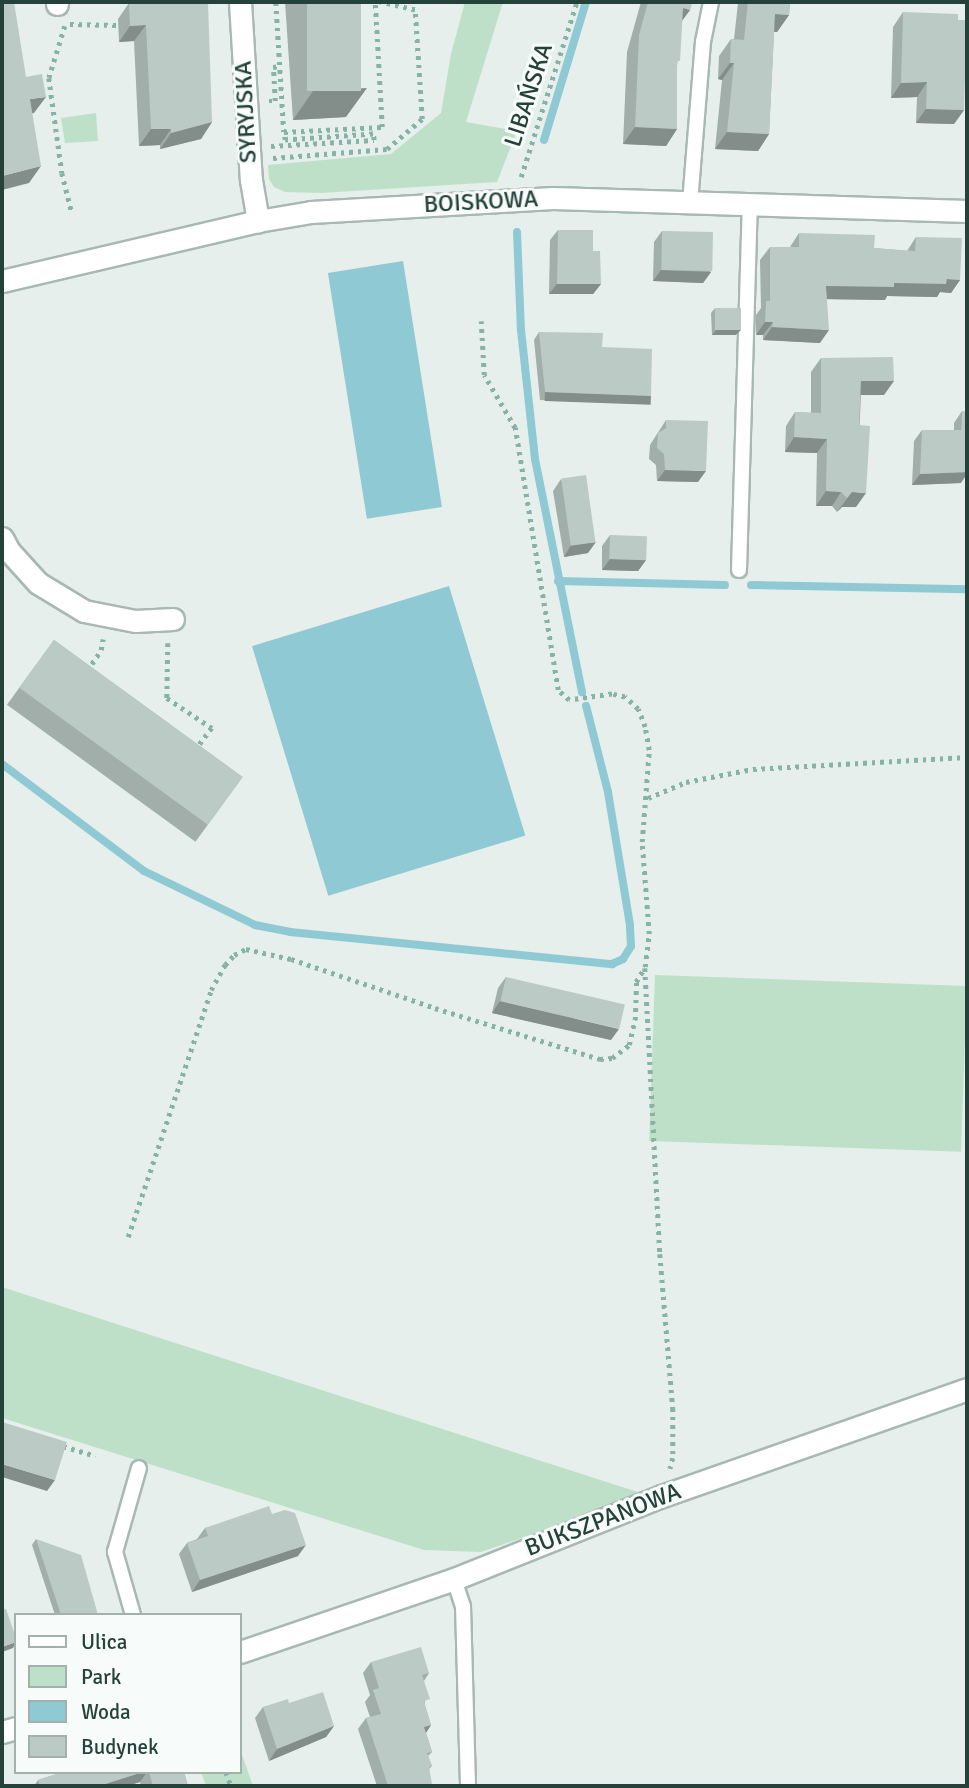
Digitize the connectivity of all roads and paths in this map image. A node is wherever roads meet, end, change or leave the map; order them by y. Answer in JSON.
{"nodes":[{"id":1,"x":240,"y":2,"type":"edge"},
{"id":2,"x":276,"y":2,"type":"edge"},
{"id":3,"x":377,"y":2,"type":"edge"},
{"id":4,"x":577,"y":2,"type":"edge"},
{"id":5,"x":711,"y":2,"type":"edge"},
{"id":6,"x":57,"y":3,"type":"edge"},
{"id":7,"x":65,"y":24,"type":"junction"},
{"id":8,"x":116,"y":25,"type":"dead end"},
{"id":9,"x":281,"y":66,"type":"junction"},
{"id":10,"x":275,"y":101,"type":"dead end"},
{"id":11,"x":284,"y":132,"type":"junction"},
{"id":12,"x":288,"y":145,"type":"dead end"},
{"id":13,"x":249,"y":160,"type":"junction"},
{"id":14,"x":519,"y":199,"type":"junction"},
{"id":15,"x":690,"y":203,"type":"junction"},
{"id":16,"x":750,"y":206,"type":"junction"},
{"id":17,"x":967,"y":211,"type":"edge"},
{"id":18,"x":72,"y":213,"type":"dead end"},
{"id":19,"x":258,"y":221,"type":"junction"},
{"id":20,"x":2,"y":281,"type":"edge"},
{"id":21,"x":481,"y":321,"type":"dead end"},
{"id":22,"x":2,"y":538,"type":"edge"},
{"id":23,"x":738,"y":570,"type":"dead end"},
{"id":24,"x":105,"y":617,"type":"junction"},
{"id":25,"x":170,"y":627,"type":"joint"},
{"id":26,"x":80,"y":681,"type":"edge"},
{"id":27,"x":967,"y":757,"type":"edge"},
{"id":28,"x":190,"y":758,"type":"edge"},
{"id":29,"x":648,"y":799,"type":"junction"},
{"id":30,"x":645,"y":967,"type":"junction"},
{"id":31,"x":128,"y":1237,"type":"dead end"},
{"id":32,"x":967,"y":1389,"type":"edge"},
{"id":33,"x":55,"y":1444,"type":"edge"},
{"id":34,"x":94,"y":1456,"type":"dead end"},
{"id":35,"x":139,"y":1468,"type":"dead end"},
{"id":36,"x":662,"y":1496,"type":"junction"},
{"id":37,"x":454,"y":1579,"type":"junction"},
{"id":38,"x":132,"y":1613,"type":"edge"},
{"id":39,"x":242,"y":1651,"type":"edge"},
{"id":40,"x":468,"y":1786,"type":"edge"}],
"edges":[{"from":1,"to":13,"type":"street","name":"SYRYJSKA"},
{"from":2,"to":9,"type":"path"},
{"from":3,"to":11,"type":"path"},
{"from":3,"to":13,"type":"path"},
{"from":4,"to":14,"type":"path","name":"LIBAŃSKA"},
{"from":5,"to":15,"type":"lane"},
{"from":6,"to":7,"type":"path"},
{"from":7,"to":8,"type":"path"},
{"from":7,"to":18,"type":"path"},
{"from":9,"to":10,"type":"path"},
{"from":9,"to":11,"type":"path"},
{"from":11,"to":12,"type":"path"},
{"from":13,"to":19,"type":"street","name":"SYRYJSKA"},
{"from":14,"to":15,"type":"street","name":"BOISKOWA"},
{"from":14,"to":19,"type":"street","name":"BOISKOWA"},
{"from":15,"to":16,"type":"street","name":"BOISKOWA"},
{"from":16,"to":17,"type":"street","name":"BOISKOWA"},
{"from":16,"to":23,"type":"lane"},
{"from":19,"to":20,"type":"street","name":"BOISKOWA"},
{"from":21,"to":29,"type":"path"},
{"from":22,"to":24,"type":"street"},
{"from":24,"to":25,"type":"street"},
{"from":24,"to":26,"type":"path"},
{"from":25,"to":28,"type":"path"},
{"from":27,"to":29,"type":"path"},
{"from":29,"to":30,"type":"path"},
{"from":30,"to":31,"type":"path"},
{"from":30,"to":36,"type":"path"},
{"from":32,"to":36,"type":"street","name":"BUKSZPANOWA"},
{"from":33,"to":34,"type":"path"},
{"from":35,"to":38,"type":"lane"},
{"from":36,"to":37,"type":"street","name":"BUKSZPANOWA"},
{"from":37,"to":39,"type":"street","name":"BUKSZPANOWA"},
{"from":37,"to":40,"type":"lane"}]}
